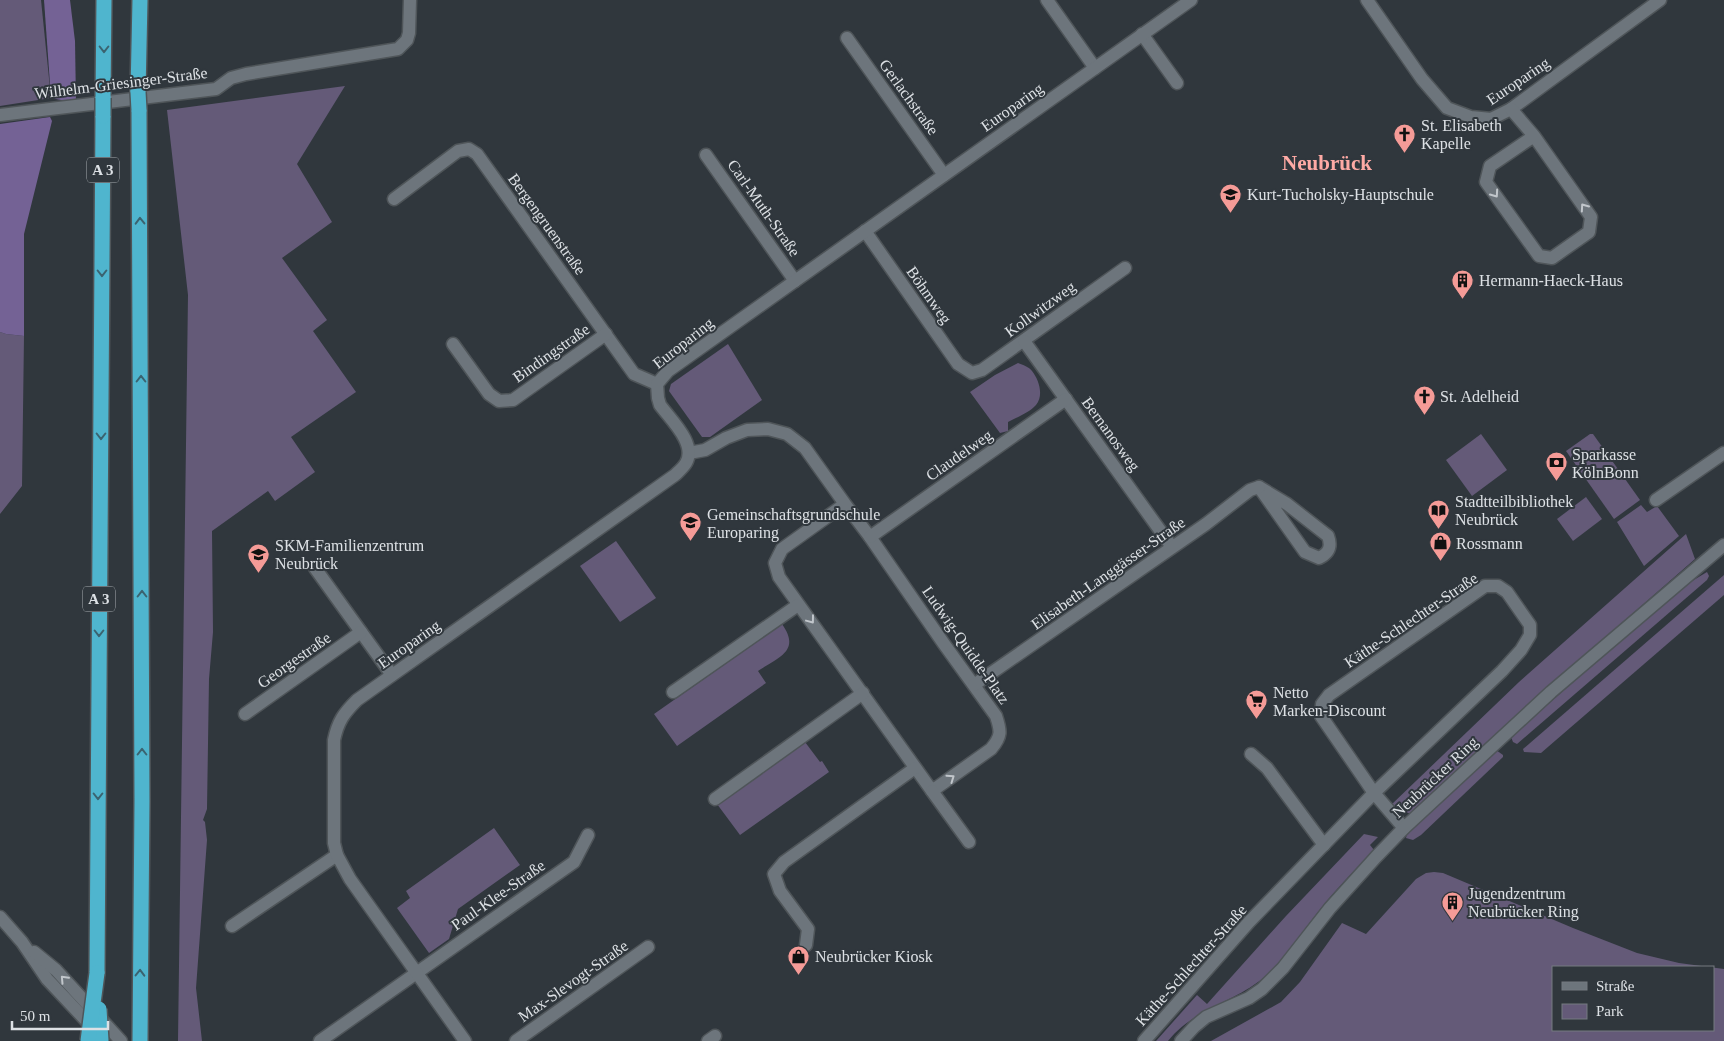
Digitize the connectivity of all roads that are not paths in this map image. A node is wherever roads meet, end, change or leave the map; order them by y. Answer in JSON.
{"nodes":[{"id":1,"x":104,"y":0,"type":"edge"},
{"id":2,"x":140,"y":0,"type":"edge"},
{"id":3,"x":410,"y":0,"type":"edge"},
{"id":4,"x":1047,"y":0,"type":"edge"},
{"id":5,"x":1191,"y":0,"type":"edge"},
{"id":6,"x":1367,"y":0,"type":"edge"},
{"id":7,"x":1660,"y":0,"type":"edge"},
{"id":8,"x":1142,"y":34,"type":"junction"},
{"id":9,"x":847,"y":38,"type":"dead end"},
{"id":10,"x":1095,"y":68,"type":"junction"},
{"id":11,"x":1178,"y":83,"type":"dead end"},
{"id":12,"x":1511,"y":109,"type":"junction"},
{"id":13,"x":0,"y":114,"type":"edge"},
{"id":14,"x":1534,"y":136,"type":"junction"},
{"id":15,"x":706,"y":155,"type":"dead end"},
{"id":16,"x":944,"y":175,"type":"junction"},
{"id":17,"x":394,"y":199,"type":"dead end"},
{"id":18,"x":865,"y":231,"type":"junction"},
{"id":19,"x":1125,"y":268,"type":"dead end"},
{"id":20,"x":795,"y":281,"type":"junction"},
{"id":21,"x":606,"y":334,"type":"junction"},
{"id":22,"x":1024,"y":340,"type":"junction"},
{"id":23,"x":453,"y":344,"type":"dead end"},
{"id":24,"x":972,"y":373,"type":"joint"},
{"id":25,"x":657,"y":384,"type":"junction"},
{"id":26,"x":1066,"y":400,"type":"junction"},
{"id":27,"x":689,"y":453,"type":"junction"},
{"id":28,"x":1724,"y":453,"type":"edge"},
{"id":29,"x":1259,"y":487,"type":"junction"},
{"id":30,"x":1656,"y":500,"type":"dead end"},
{"id":31,"x":845,"y":504,"type":"junction"},
{"id":32,"x":870,"y":537,"type":"junction"},
{"id":33,"x":1724,"y":545,"type":"edge"},
{"id":34,"x":1172,"y":547,"type":"junction"},
{"id":35,"x":315,"y":568,"type":"dead end"},
{"id":36,"x":798,"y":605,"type":"junction"},
{"id":37,"x":361,"y":632,"type":"junction"},
{"id":38,"x":392,"y":675,"type":"junction"},
{"id":39,"x":974,"y":685,"type":"junction"},
{"id":40,"x":673,"y":692,"type":"dead end"},
{"id":41,"x":863,"y":693,"type":"junction"},
{"id":42,"x":245,"y":714,"type":"dead end"},
{"id":43,"x":1251,"y":754,"type":"dead end"},
{"id":44,"x":915,"y":768,"type":"junction"},
{"id":45,"x":932,"y":791,"type":"junction"},
{"id":46,"x":1374,"y":793,"type":"junction"},
{"id":47,"x":715,"y":799,"type":"dead end"},
{"id":48,"x":1404,"y":828,"type":"junction"},
{"id":49,"x":588,"y":836,"type":"dead end"},
{"id":50,"x":968,"y":842,"type":"dead end"},
{"id":51,"x":1324,"y":845,"type":"junction"},
{"id":52,"x":337,"y":855,"type":"junction"},
{"id":53,"x":0,"y":917,"type":"edge"},
{"id":54,"x":232,"y":926,"type":"dead end"},
{"id":55,"x":22,"y":942,"type":"junction"},
{"id":56,"x":806,"y":945,"type":"dead end"},
{"id":57,"x":648,"y":947,"type":"dead end"},
{"id":58,"x":97,"y":973,"type":"junction"},
{"id":59,"x":417,"y":973,"type":"junction"},
{"id":60,"x":88,"y":1041,"type":"edge"},
{"id":61,"x":101,"y":1041,"type":"edge"},
{"id":62,"x":105,"y":1041,"type":"edge"},
{"id":63,"x":121,"y":1041,"type":"edge"},
{"id":64,"x":140,"y":1041,"type":"edge"},
{"id":65,"x":320,"y":1041,"type":"edge"},
{"id":66,"x":465,"y":1041,"type":"edge"},
{"id":67,"x":516,"y":1041,"type":"edge"},
{"id":68,"x":1144,"y":1041,"type":"edge"},
{"id":69,"x":1182,"y":1041,"type":"edge"}],
"edges":[{"from":1,"to":58,"type":"highway","number":"A 3","one_way":true,"bridge":true},
{"from":64,"to":2,"type":"highway","number":"A 3","one_way":true,"bridge":true},
{"from":3,"to":13,"type":"street","name":"Wilhelm-Griesinger-Straße"},
{"from":4,"to":10,"type":"street"},
{"from":5,"to":8,"type":"street","name":"Europaring"},
{"from":6,"to":12,"type":"street","name":"Europaring"},
{"from":7,"to":12,"type":"street","name":"Europaring"},
{"from":8,"to":10,"type":"street","name":"Europaring"},
{"from":8,"to":11,"type":"street"},
{"from":9,"to":16,"type":"street","name":"Gerlachstraße"},
{"from":10,"to":16,"type":"street","name":"Europaring"},
{"from":12,"to":14,"type":"street"},
{"from":14,"to":14,"type":"street","one_way":true},
{"from":15,"to":20,"type":"street","name":"Carl-Muth-Straße"},
{"from":16,"to":18,"type":"street","name":"Europaring"},
{"from":17,"to":21,"type":"street","name":"Bergengruenstraße"},
{"from":18,"to":20,"type":"street","name":"Europaring"},
{"from":18,"to":24,"type":"street","name":"Böhmweg"},
{"from":19,"to":22,"type":"street","name":"Kollwitzweg"},
{"from":20,"to":25,"type":"street","name":"Europaring"},
{"from":21,"to":23,"type":"street","name":"Bindingstraße"},
{"from":21,"to":25,"type":"street","name":"Bergengruenstraße"},
{"from":22,"to":24,"type":"street","name":"Kollwitzweg"},
{"from":22,"to":26,"type":"street","name":"Bernanosweg"},
{"from":25,"to":27,"type":"street","name":"Europaring"},
{"from":26,"to":32,"type":"street","name":"Claudelweg"},
{"from":26,"to":34,"type":"street","name":"Bernanosweg"},
{"from":27,"to":31,"type":"street","name":"Ludwig-Quidde-Platz"},
{"from":27,"to":38,"type":"street","name":"Europaring"},
{"from":28,"to":30,"type":"street"},
{"from":29,"to":29,"type":"street"},
{"from":29,"to":34,"type":"street","name":"Elisabeth-Langgässer-Straße"},
{"from":31,"to":32,"type":"street","name":"Ludwig-Quidde-Platz"},
{"from":31,"to":36,"type":"street"},
{"from":32,"to":39,"type":"street","name":"Ludwig-Quidde-Platz"},
{"from":33,"to":48,"type":"street","name":"Neubrücker Ring"},
{"from":34,"to":39,"type":"street","name":"Elisabeth-Langgässer-Straße"},
{"from":35,"to":37,"type":"street"},
{"from":36,"to":40,"type":"street"},
{"from":36,"to":41,"type":"street","one_way":true},
{"from":37,"to":38,"type":"street"},
{"from":37,"to":42,"type":"street","name":"Georgestraße"},
{"from":38,"to":52,"type":"street","name":"Europaring"},
{"from":45,"to":39,"type":"street","name":"Ludwig-Quidde-Platz","one_way":true},
{"from":41,"to":44,"type":"street"},
{"from":41,"to":47,"type":"street"},
{"from":43,"to":51,"type":"street"},
{"from":44,"to":45,"type":"street"},
{"from":44,"to":56,"type":"street"},
{"from":45,"to":50,"type":"street"},
{"from":46,"to":46,"type":"street","name":"Käthe-Schlechter-Straße"},
{"from":46,"to":48,"type":"street","name":"Käthe-Schlechter-Straße"},
{"from":46,"to":51,"type":"street","name":"Käthe-Schlechter-Straße"},
{"from":48,"to":69,"type":"street","name":"Neubrücker Ring"},
{"from":49,"to":59,"type":"street","name":"Paul-Klee-Straße"},
{"from":51,"to":68,"type":"street","name":"Käthe-Schlechter-Straße"},
{"from":52,"to":54,"type":"street"},
{"from":52,"to":59,"type":"street","name":"Europaring"},
{"from":53,"to":55,"type":"street"},
{"from":55,"to":62,"type":"street"},
{"from":63,"to":55,"type":"street","one_way":true},
{"from":57,"to":67,"type":"street","name":"Max-Slevogt-Straße"},
{"from":58,"to":60,"type":"highway","bridge":true},
{"from":58,"to":61,"type":"highway","number":"A 3","bridge":true},
{"from":59,"to":65,"type":"street","name":"Paul-Klee-Straße"},
{"from":59,"to":66,"type":"street","name":"Europaring"}]}
